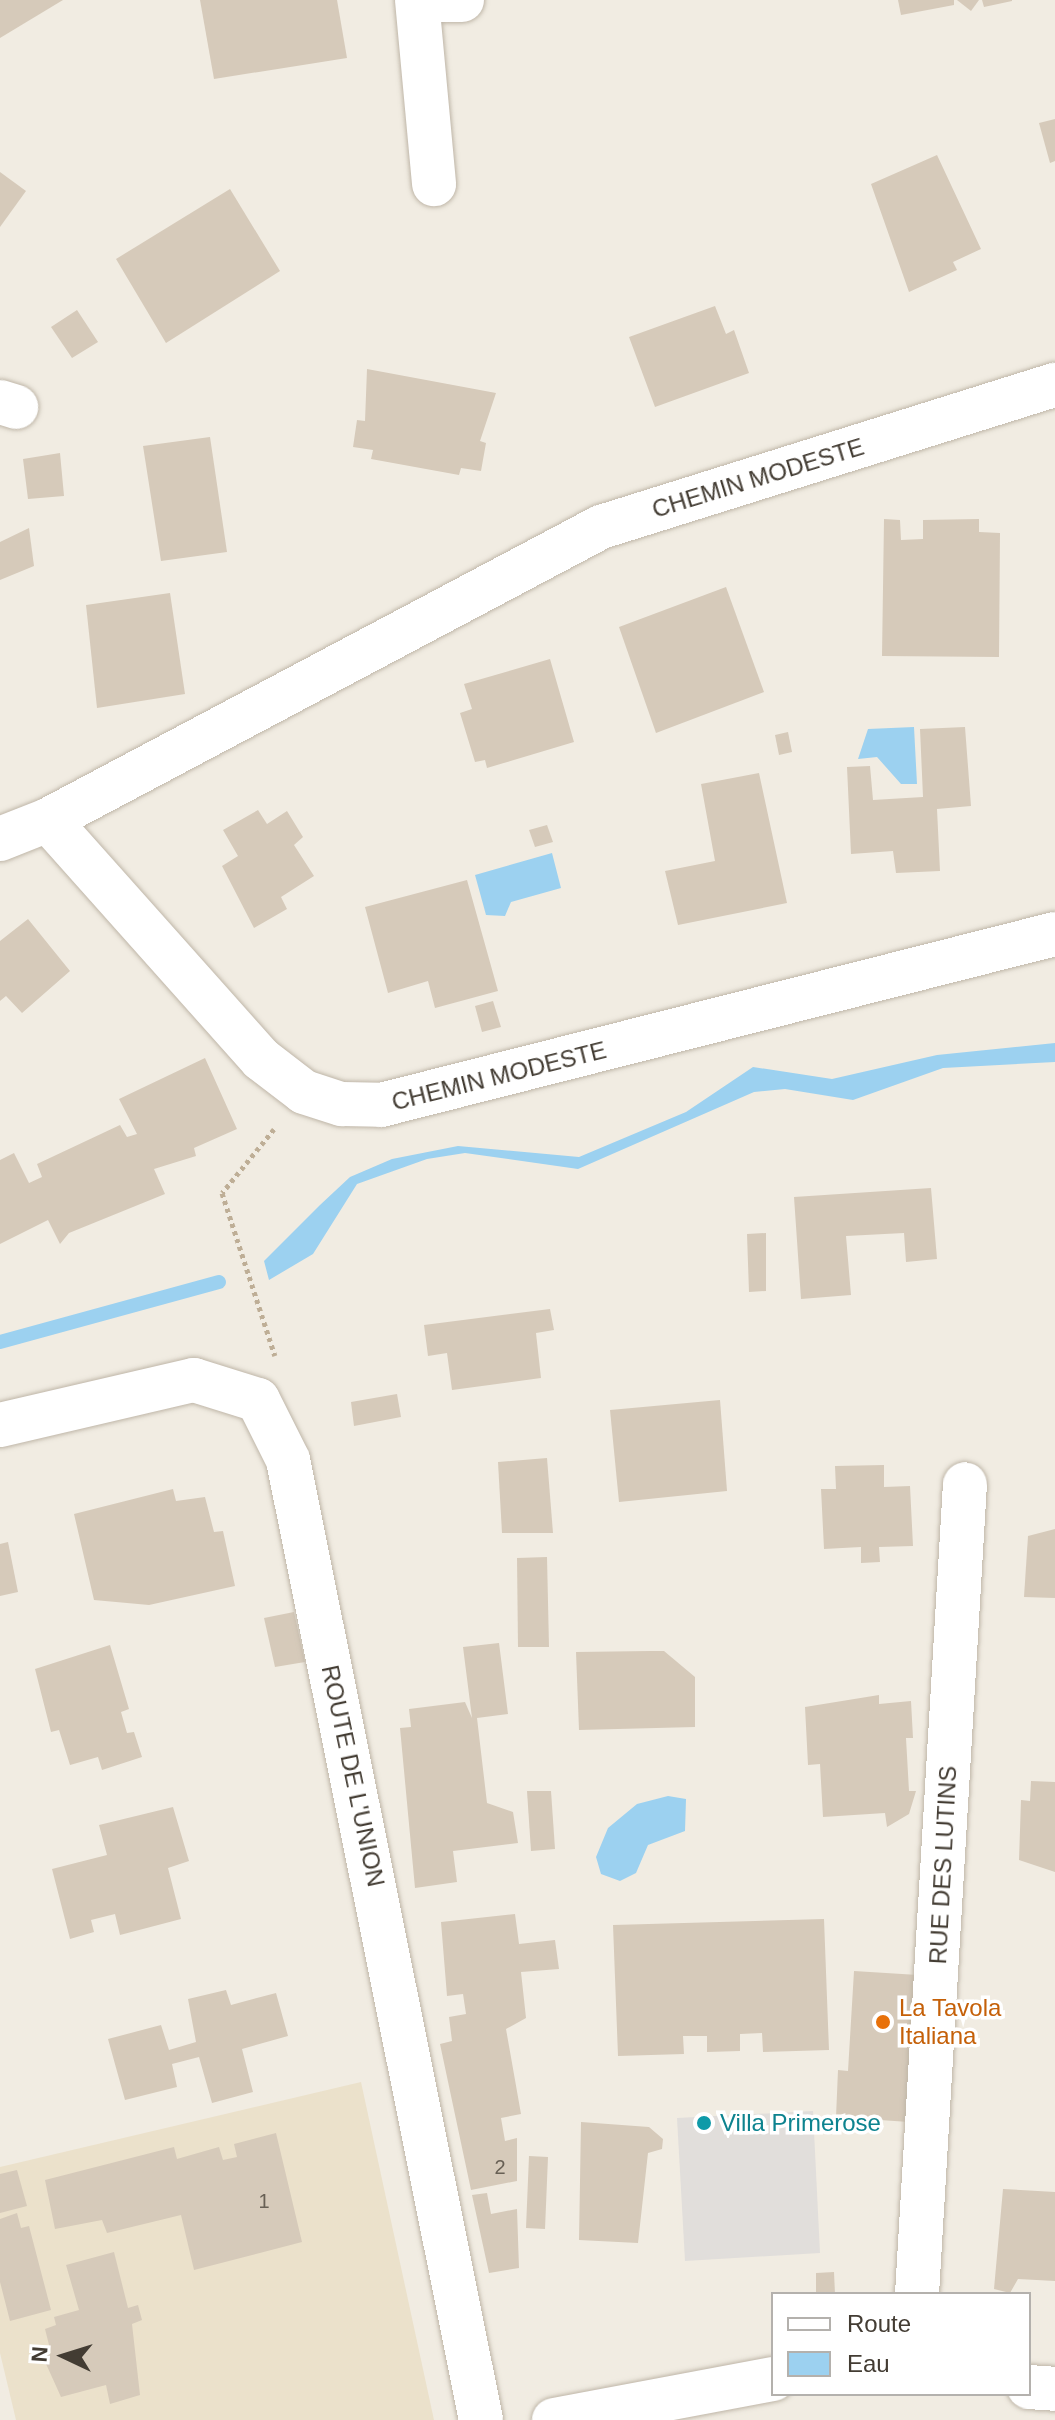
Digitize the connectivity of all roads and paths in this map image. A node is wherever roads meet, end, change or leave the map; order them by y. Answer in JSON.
{"nodes":[{"id":1,"x":418,"y":0,"type":"edge"},
{"id":2,"x":462,"y":0,"type":"edge"},
{"id":3,"x":434,"y":184,"type":"dead end"},
{"id":4,"x":1055,"y":385,"type":"edge"},
{"id":5,"x":48,"y":820,"type":"junction"},
{"id":6,"x":0,"y":839,"type":"edge"},
{"id":7,"x":1055,"y":934,"type":"edge"},
{"id":8,"x":304,"y":1092,"type":"junction"},
{"id":9,"x":277,"y":1370,"type":"dead end"},
{"id":10,"x":0,"y":1425,"type":"edge"},
{"id":11,"x":965,"y":1484,"type":"dead end"},
{"id":12,"x":917,"y":2292,"type":"edge"},
{"id":13,"x":771,"y":2379,"type":"edge"},
{"id":14,"x":1031,"y":2387,"type":"edge"},
{"id":15,"x":1055,"y":2389,"type":"edge"},
{"id":16,"x":481,"y":2420,"type":"edge"},
{"id":17,"x":554,"y":2420,"type":"edge"}],
"edges":[{"from":1,"to":2,"type":"street"},
{"from":1,"to":3,"type":"street"},
{"from":4,"to":5,"type":"street","name":"CHEMIN MODESTE"},
{"from":5,"to":6,"type":"street","name":"CHEMIN MODESTE"},
{"from":5,"to":8,"type":"street","name":"CHEMIN MODESTE"},
{"from":7,"to":8,"type":"street","name":"CHEMIN MODESTE"},
{"from":8,"to":9,"type":"path"},
{"from":10,"to":16,"type":"street","name":"ROUTE DE L'UNION"},
{"from":11,"to":12,"type":"street","name":"RUE DES LUTINS"},
{"from":13,"to":17,"type":"street"},
{"from":14,"to":15,"type":"street"}]}
